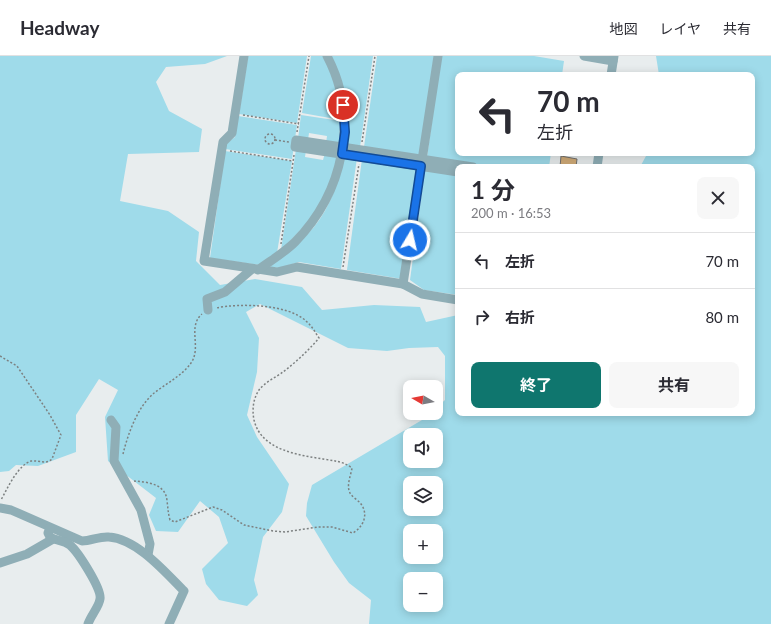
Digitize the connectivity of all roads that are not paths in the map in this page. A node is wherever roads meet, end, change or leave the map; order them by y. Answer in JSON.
{"nodes":[{"id":1,"x":244,"y":56,"type":"edge"},
{"id":2,"x":328,"y":56,"type":"edge"},
{"id":3,"x":438,"y":56,"type":"edge"},
{"id":4,"x":584,"y":56,"type":"edge"},
{"id":5,"x":614,"y":58,"type":"edge"},
{"id":6,"x":612,"y":72,"type":"edge"},
{"id":7,"x":296,"y":143,"type":"road end"},
{"id":8,"x":343,"y":150,"type":"junction"},
{"id":9,"x":422,"y":163,"type":"junction"},
{"id":10,"x":455,"y":166,"type":"edge"},
{"id":11,"x":455,"y":171,"type":"edge"},
{"id":12,"x":255,"y":269,"type":"junction"},
{"id":13,"x":403,"y":284,"type":"junction"},
{"id":14,"x":455,"y":300,"type":"edge"},
{"id":15,"x":208,"y":310,"type":"road end"},
{"id":16,"x":111,"y":420,"type":"dead end"},
{"id":17,"x":0,"y":508,"type":"edge"},
{"id":18,"x":50,"y":528,"type":"junction"},
{"id":19,"x":53,"y":539,"type":"junction"},
{"id":20,"x":148,"y":555,"type":"junction"},
{"id":21,"x":0,"y":563,"type":"edge"},
{"id":22,"x":88,"y":624,"type":"edge"},
{"id":23,"x":169,"y":624,"type":"edge"}],
"edges":[{"from":1,"to":12,"type":"street"},
{"from":2,"to":8,"type":"street"},
{"from":3,"to":9,"type":"street"},
{"from":4,"to":5,"type":"street"},
{"from":5,"to":6,"type":"street"},
{"from":7,"to":8,"type":"street"},
{"from":8,"to":9,"type":"street"},
{"from":8,"to":12,"type":"street"},
{"from":9,"to":10,"type":"street"},
{"from":9,"to":11,"type":"street"},
{"from":9,"to":13,"type":"street"},
{"from":12,"to":13,"type":"street"},
{"from":12,"to":15,"type":"street"},
{"from":13,"to":14,"type":"street"},
{"from":16,"to":20,"type":"street"},
{"from":17,"to":18,"type":"street"},
{"from":18,"to":19,"type":"street"},
{"from":18,"to":20,"type":"street"},
{"from":19,"to":21,"type":"street"},
{"from":19,"to":22,"type":"street"},
{"from":20,"to":23,"type":"street"}]}
